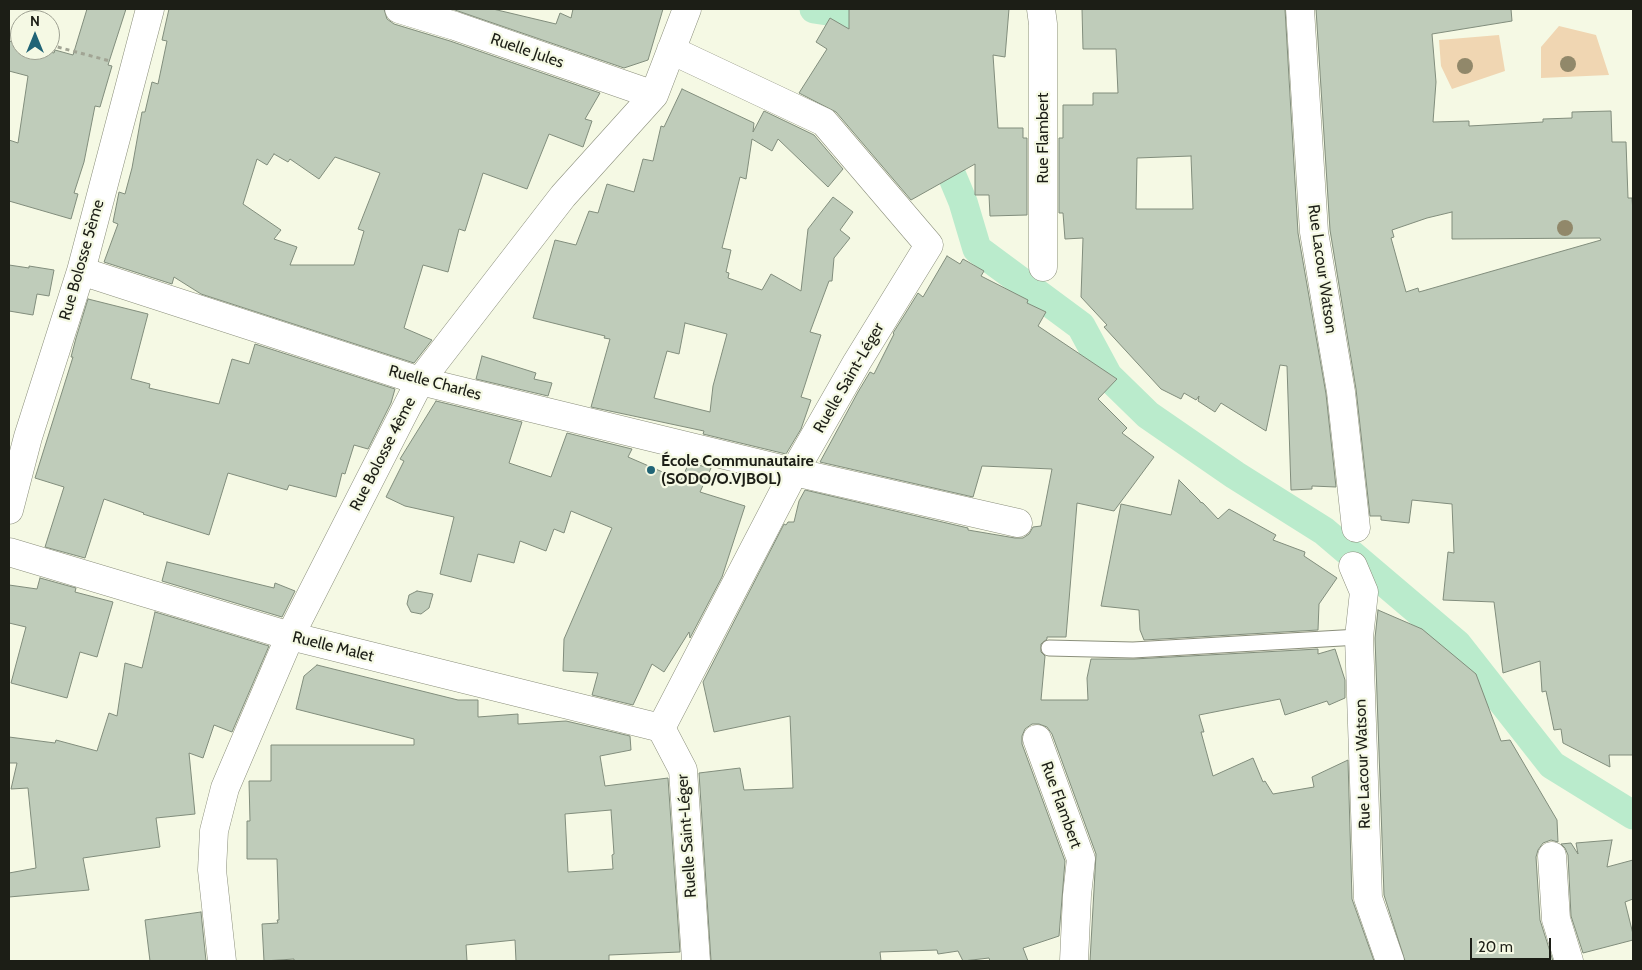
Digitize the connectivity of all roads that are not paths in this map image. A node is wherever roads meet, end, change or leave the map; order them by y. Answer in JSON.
{"nodes":[{"id":1,"x":150,"y":9,"type":"edge"},
{"id":2,"x":399,"y":9,"type":"edge"},
{"id":3,"x":687,"y":9,"type":"edge"},
{"id":4,"x":1041,"y":9,"type":"edge"},
{"id":5,"x":1300,"y":9,"type":"edge"},
{"id":6,"x":457,"y":17,"type":"edge"},
{"id":7,"x":671,"y":50,"type":"junction"},
{"id":8,"x":654,"y":95,"type":"junction"},
{"id":9,"x":1043,"y":267,"type":"dead end"},
{"id":10,"x":81,"y":271,"type":"junction"},
{"id":11,"x":420,"y":381,"type":"junction"},
{"id":12,"x":794,"y":472,"type":"junction"},
{"id":13,"x":9,"y":510,"type":"edge"},
{"id":14,"x":1018,"y":523,"type":"dead end"},
{"id":15,"x":1356,"y":528,"type":"dead end"},
{"id":16,"x":9,"y":552,"type":"edge"},
{"id":17,"x":1353,"y":566,"type":"dead end"},
{"id":18,"x":290,"y":636,"type":"junction"},
{"id":19,"x":1358,"y":637,"type":"junction"},
{"id":20,"x":1048,"y":648,"type":"dead end"},
{"id":21,"x":661,"y":728,"type":"junction"},
{"id":22,"x":1037,"y":739,"type":"dead end"},
{"id":23,"x":1552,"y":856,"type":"dead end"},
{"id":24,"x":222,"y":961,"type":"edge"},
{"id":25,"x":696,"y":961,"type":"edge"},
{"id":26,"x":1074,"y":961,"type":"edge"},
{"id":27,"x":1390,"y":961,"type":"edge"},
{"id":28,"x":1570,"y":961,"type":"edge"}],
"edges":[{"from":1,"to":10,"type":"street","name":"Rue Bolosse 5ème"},
{"from":2,"to":6,"type":"street","name":"Ruelle Jules"},
{"from":3,"to":7,"type":"street","name":"Rue Bolosse 4ème"},
{"from":4,"to":9,"type":"street","name":"Rue Flambert"},
{"from":5,"to":15,"type":"street","name":"Rue Lacour Watson"},
{"from":6,"to":8,"type":"street","name":"Ruelle Jules"},
{"from":7,"to":8,"type":"street","name":"Rue Bolosse 4ème"},
{"from":7,"to":12,"type":"street","name":"Ruelle Saint-Léger"},
{"from":8,"to":11,"type":"street","name":"Rue Bolosse 4ème"},
{"from":10,"to":11,"type":"street","name":"Ruelle Charles"},
{"from":10,"to":13,"type":"street","name":"Rue Bolosse 5ème"},
{"from":11,"to":12,"type":"street","name":"Ruelle Charles"},
{"from":11,"to":18,"type":"street","name":"Rue Bolosse 4ème"},
{"from":12,"to":14,"type":"street","name":"Ruelle Charles"},
{"from":12,"to":21,"type":"street","name":"Ruelle Saint-Léger"},
{"from":16,"to":18,"type":"street","name":"Ruelle Malet"},
{"from":17,"to":19,"type":"street","name":"Rue Lacour Watson"},
{"from":18,"to":21,"type":"street","name":"Ruelle Malet"},
{"from":18,"to":24,"type":"street","name":"Rue Bolosse 4ème"},
{"from":19,"to":20,"type":"lane"},
{"from":19,"to":27,"type":"street","name":"Rue Lacour Watson"},
{"from":21,"to":25,"type":"street","name":"Ruelle Saint-Léger"},
{"from":22,"to":26,"type":"street","name":"Rue Flambert"},
{"from":23,"to":28,"type":"street"}]}
